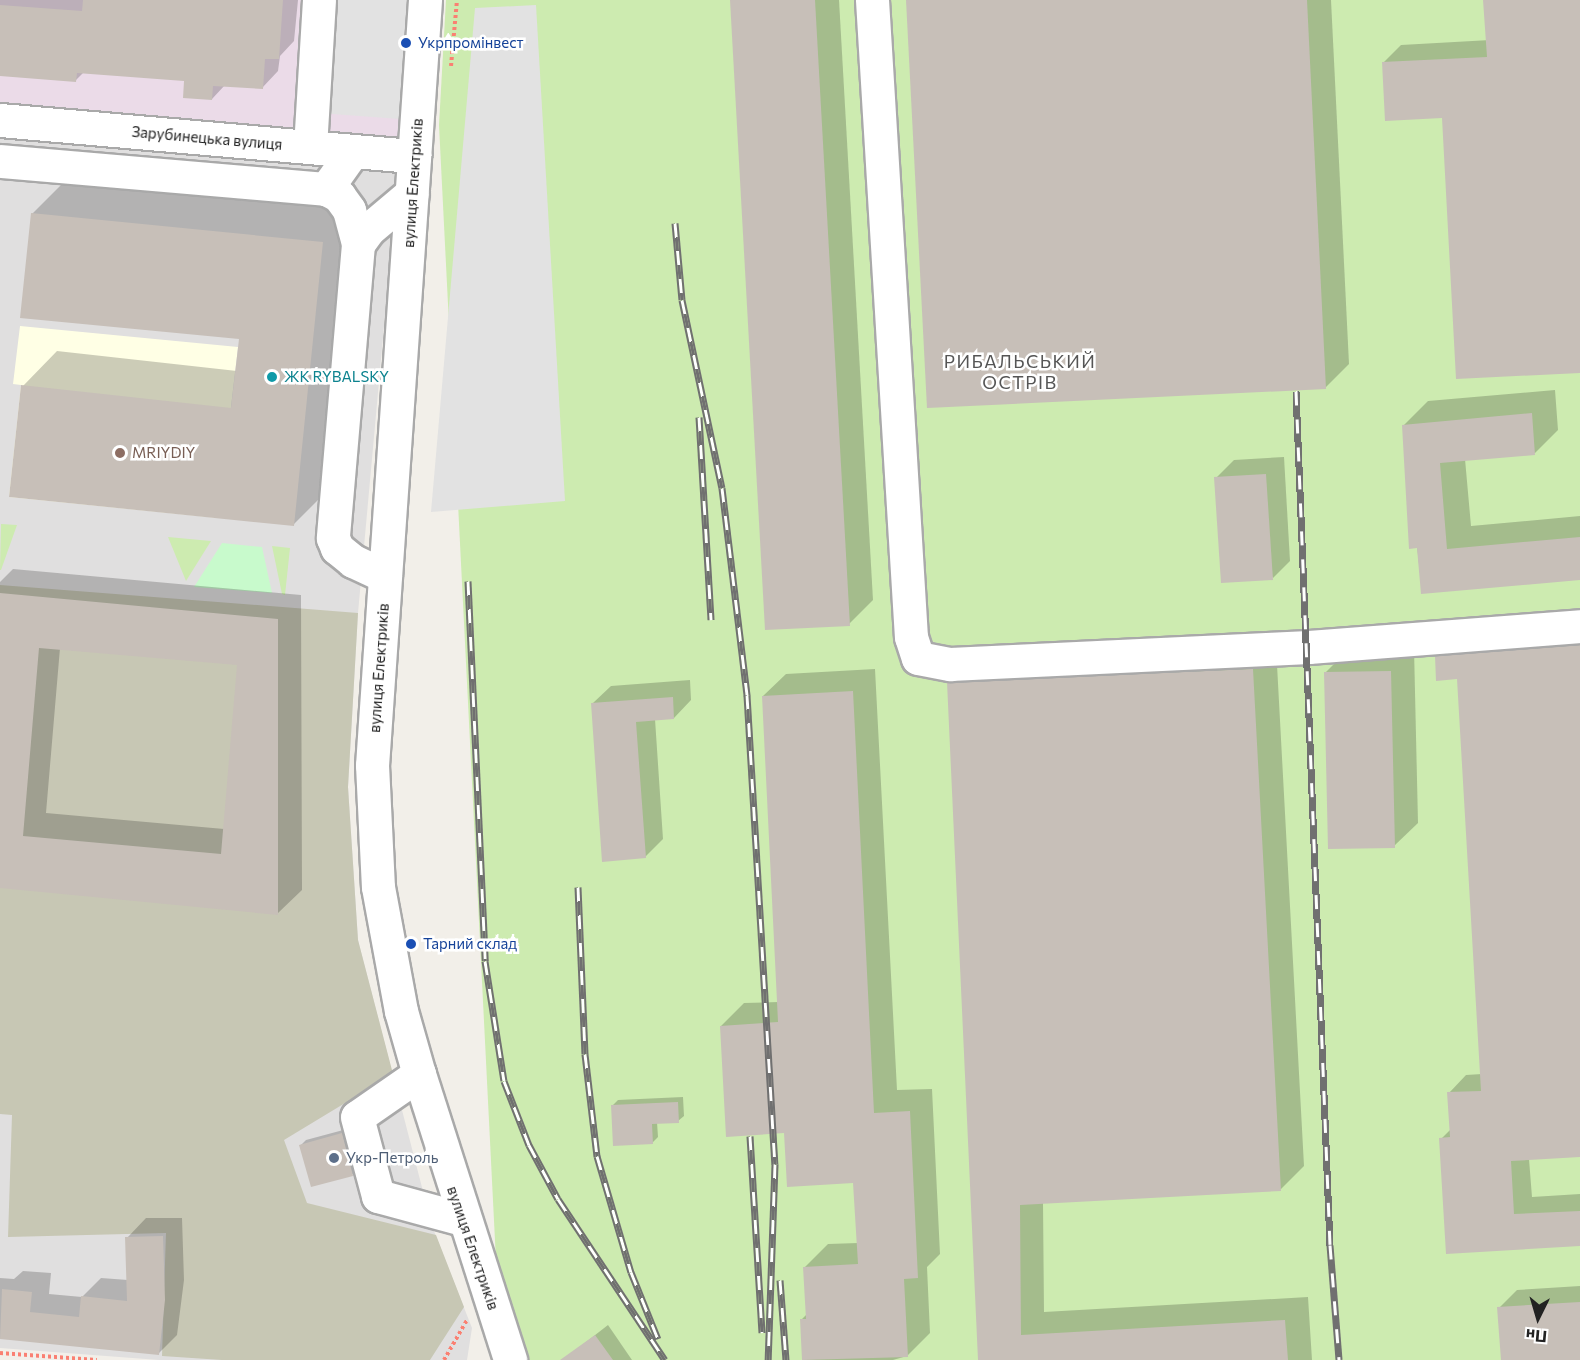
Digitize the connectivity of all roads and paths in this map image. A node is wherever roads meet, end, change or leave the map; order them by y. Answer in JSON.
{"nodes":[{"id":1,"x":319,"y":0,"type":"edge"},
{"id":2,"x":425,"y":0,"type":"edge"},
{"id":3,"x":457,"y":0,"type":"edge"},
{"id":4,"x":872,"y":0,"type":"edge"},
{"id":5,"x":451,"y":70,"type":"dead end"},
{"id":6,"x":0,"y":120,"type":"edge"},
{"id":7,"x":310,"y":147,"type":"junction"},
{"id":8,"x":353,"y":151,"type":"junction"},
{"id":9,"x":414,"y":156,"type":"junction"},
{"id":10,"x":0,"y":161,"type":"edge"},
{"id":11,"x":326,"y":189,"type":"junction"},
{"id":12,"x":412,"y":193,"type":"junction"},
{"id":13,"x":358,"y":244,"type":"junction"},
{"id":14,"x":385,"y":576,"type":"junction"},
{"id":15,"x":1580,"y":626,"type":"edge"},
{"id":16,"x":419,"y":1074,"type":"junction"},
{"id":17,"x":462,"y":1219,"type":"junction"},
{"id":18,"x":482,"y":1320,"type":"junction"},
{"id":19,"x":0,"y":1353,"type":"edge"},
{"id":20,"x":97,"y":1360,"type":"edge"},
{"id":21,"x":444,"y":1360,"type":"edge"},
{"id":22,"x":493,"y":1360,"type":"edge"},
{"id":23,"x":510,"y":1360,"type":"edge"}],
"edges":[{"from":1,"to":7,"type":"street"},
{"from":2,"to":9,"type":"street","name":"вулиця Електриків"},
{"from":3,"to":5,"type":"path"},
{"from":4,"to":15,"type":"street"},
{"from":6,"to":7,"type":"street","name":"Зарубинецька вулиця"},
{"from":7,"to":8,"type":"street","name":"Зарубинецька вулиця"},
{"from":8,"to":9,"type":"street","name":"Зарубинецька вулиця"},
{"from":8,"to":11,"type":"street"},
{"from":9,"to":12,"type":"street","name":"вулиця Електриків"},
{"from":10,"to":11,"type":"street"},
{"from":11,"to":13,"type":"street"},
{"from":12,"to":13,"type":"street"},
{"from":12,"to":14,"type":"street","name":"вулиця Електриків"},
{"from":13,"to":14,"type":"street"},
{"from":14,"to":16,"type":"street","name":"вулиця Електриків"},
{"from":16,"to":17,"type":"street","name":"вулиця Електриків"},
{"from":16,"to":17,"type":"street"},
{"from":17,"to":18,"type":"street","name":"вулиця Електриків"},
{"from":18,"to":21,"type":"path"},
{"from":18,"to":22,"type":"street","name":"вулиця Електриків"},
{"from":18,"to":23,"type":"street","name":"вулиця Електриків"},
{"from":19,"to":20,"type":"path"}]}
